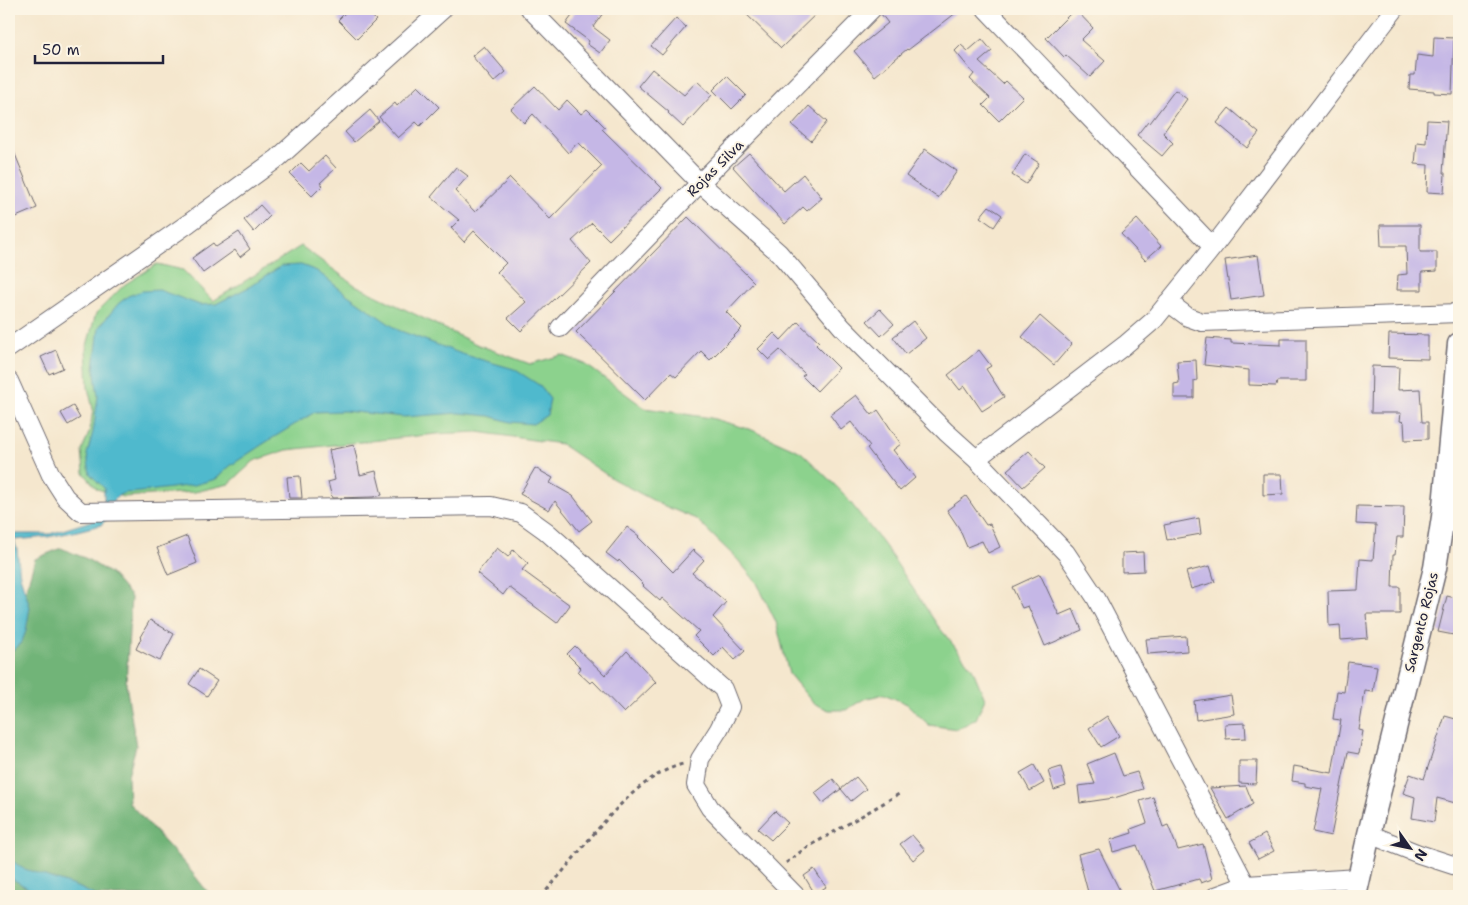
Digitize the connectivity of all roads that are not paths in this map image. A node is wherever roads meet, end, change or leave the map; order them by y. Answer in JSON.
{"nodes":[{"id":1,"x":443,"y":9,"type":"edge"},
{"id":2,"x":530,"y":9,"type":"edge"},
{"id":3,"x":872,"y":9,"type":"edge"},
{"id":4,"x":986,"y":9,"type":"edge"},
{"id":5,"x":1395,"y":9,"type":"edge"},
{"id":6,"x":700,"y":182,"type":"junction"},
{"id":7,"x":1213,"y":247,"type":"junction"},
{"id":8,"x":1168,"y":302,"type":"junction"},
{"id":9,"x":1459,"y":313,"type":"edge"},
{"id":10,"x":560,"y":328,"type":"dead end"},
{"id":11,"x":1459,"y":344,"type":"edge"},
{"id":12,"x":9,"y":348,"type":"edge"},
{"id":13,"x":9,"y":381,"type":"edge"},
{"id":14,"x":976,"y":459,"type":"junction"},
{"id":15,"x":1451,"y":516,"type":"edge"},
{"id":16,"x":1369,"y":834,"type":"junction"},
{"id":17,"x":1459,"y":867,"type":"edge"},
{"id":18,"x":1246,"y":885,"type":"junction"},
{"id":19,"x":1357,"y":887,"type":"edge"},
{"id":20,"x":796,"y":896,"type":"edge"},
{"id":21,"x":1216,"y":896,"type":"edge"}],
"edges":[{"from":1,"to":12,"type":"street"},
{"from":2,"to":6,"type":"street"},
{"from":3,"to":6,"type":"street","name":"Rojas Silva"},
{"from":4,"to":7,"type":"street"},
{"from":5,"to":7,"type":"street"},
{"from":6,"to":10,"type":"street","name":"Rojas Silva"},
{"from":6,"to":14,"type":"street"},
{"from":7,"to":8,"type":"street"},
{"from":8,"to":9,"type":"street"},
{"from":8,"to":14,"type":"street"},
{"from":11,"to":15,"type":"street","name":"Sargento Rojas"},
{"from":13,"to":20,"type":"street"},
{"from":14,"to":18,"type":"street"},
{"from":15,"to":16,"type":"street","name":"Sargento Rojas"},
{"from":16,"to":17,"type":"street"},
{"from":16,"to":19,"type":"street","name":"Sargento Rojas"},
{"from":18,"to":19,"type":"street"},
{"from":18,"to":21,"type":"street"}]}
